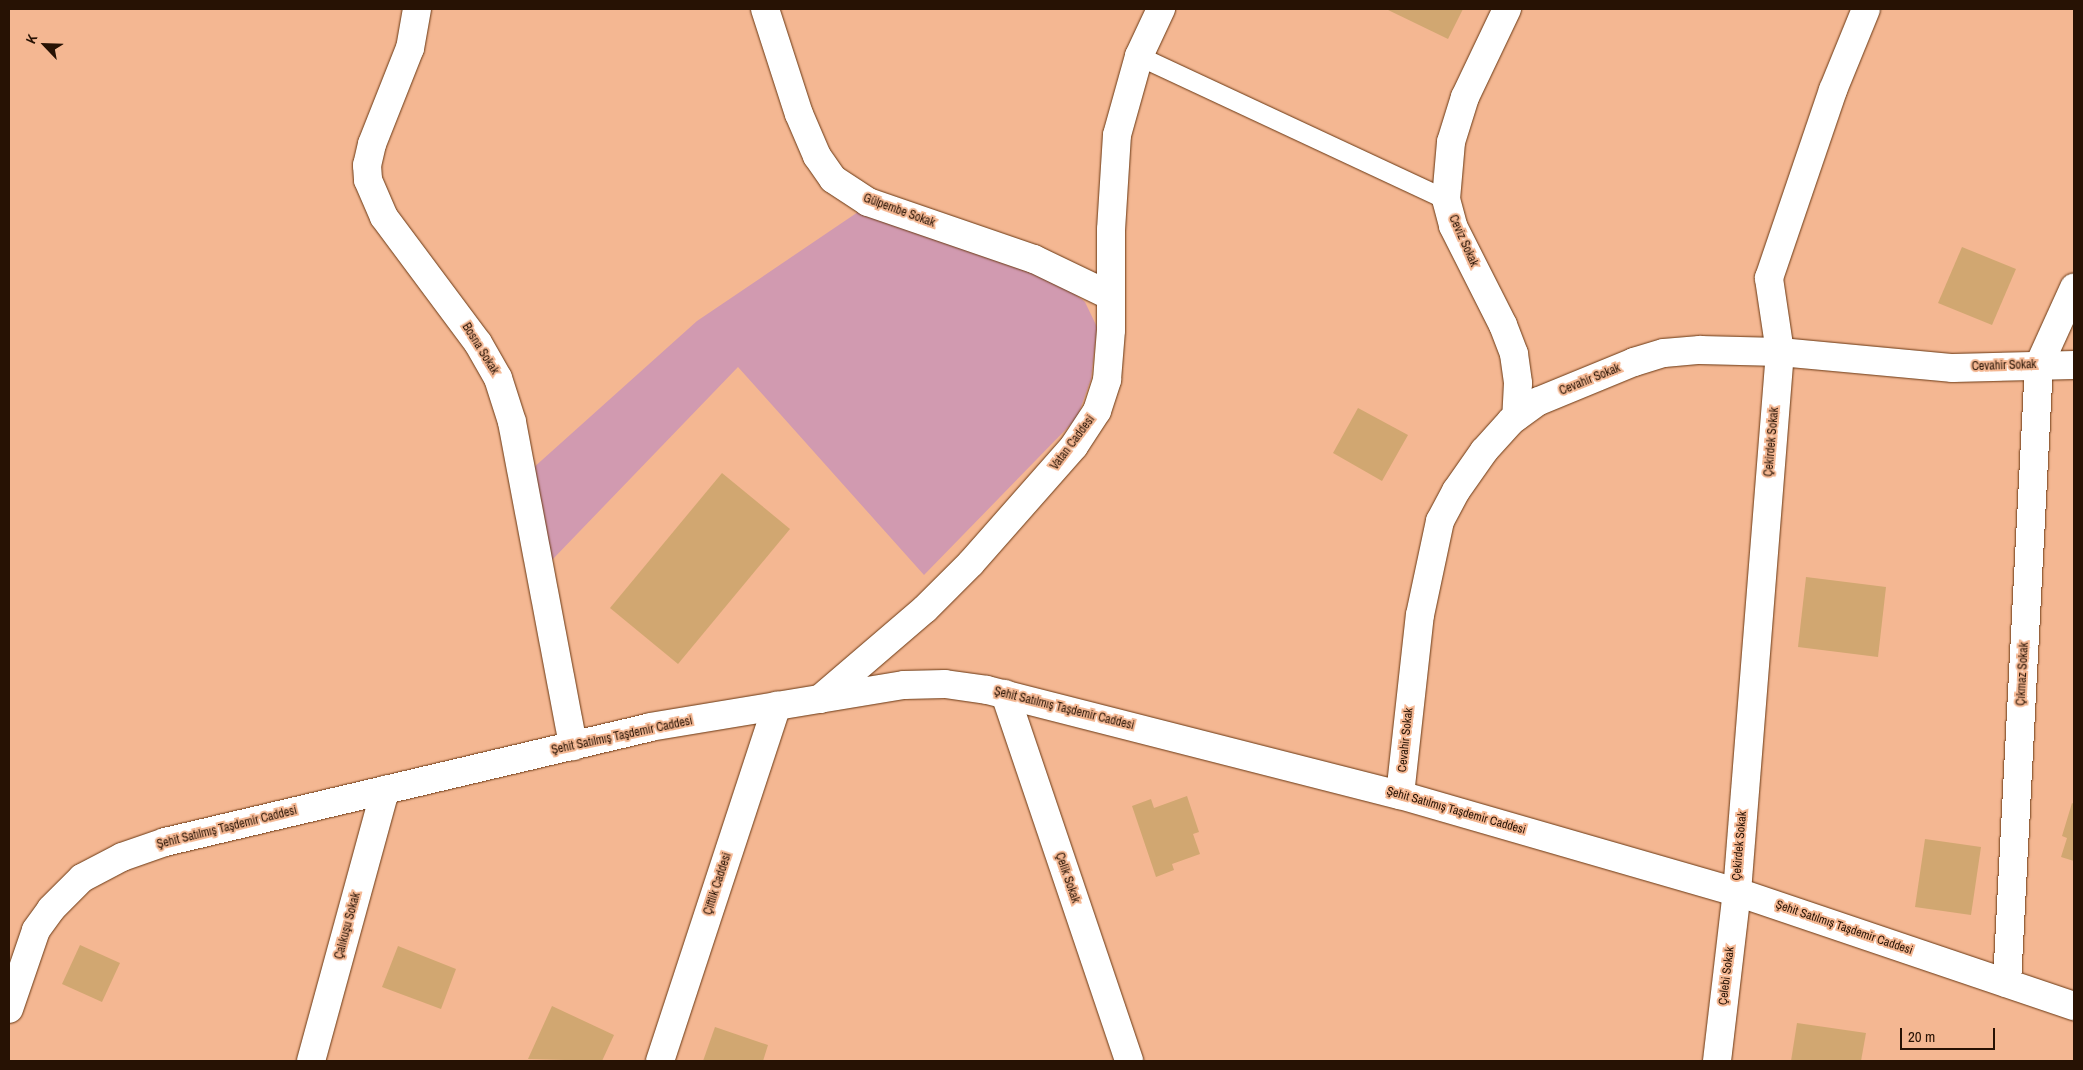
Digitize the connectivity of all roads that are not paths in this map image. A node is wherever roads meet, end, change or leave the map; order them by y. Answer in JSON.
{"nodes":[{"id":1,"x":765,"y":9,"type":"edge"},
{"id":2,"x":1161,"y":9,"type":"edge"},
{"id":3,"x":1508,"y":9,"type":"edge"},
{"id":4,"x":1866,"y":9,"type":"edge"},
{"id":5,"x":418,"y":11,"type":"edge"},
{"id":6,"x":1139,"y":56,"type":"junction"},
{"id":7,"x":1446,"y":199,"type":"junction"},
{"id":8,"x":2074,"y":288,"type":"edge"},
{"id":9,"x":1111,"y":296,"type":"junction"},
{"id":10,"x":1780,"y":352,"type":"junction"},
{"id":11,"x":2038,"y":365,"type":"junction"},
{"id":12,"x":2074,"y":366,"type":"edge"},
{"id":13,"x":1516,"y":417,"type":"junction"},
{"id":14,"x":1005,"y":694,"type":"junction"},
{"id":15,"x":818,"y":700,"type":"junction"},
{"id":16,"x":777,"y":706,"type":"junction"},
{"id":17,"x":574,"y":746,"type":"junction"},
{"id":18,"x":385,"y":790,"type":"junction"},
{"id":19,"x":1400,"y":794,"type":"junction"},
{"id":20,"x":1737,"y":892,"type":"junction"},
{"id":21,"x":2007,"y":983,"type":"junction"},
{"id":22,"x":2074,"y":1006,"type":"edge"},
{"id":23,"x":9,"y":1009,"type":"edge"},
{"id":24,"x":310,"y":1061,"type":"edge"},
{"id":25,"x":660,"y":1061,"type":"edge"},
{"id":26,"x":1129,"y":1061,"type":"edge"},
{"id":27,"x":1717,"y":1061,"type":"edge"}],
"edges":[{"from":1,"to":9,"type":"street","name":"Gülpembe Sokak"},
{"from":2,"to":6,"type":"street","name":"Vatan Caddesi"},
{"from":3,"to":7,"type":"street","name":"Ceviz Sokak"},
{"from":4,"to":10,"type":"street","name":"Çekirdek Sokak"},
{"from":5,"to":17,"type":"street","name":"Bosna Sokak"},
{"from":6,"to":7,"type":"lane"},
{"from":6,"to":9,"type":"street","name":"Vatan Caddesi"},
{"from":7,"to":13,"type":"street","name":"Ceviz Sokak"},
{"from":8,"to":11,"type":"street"},
{"from":9,"to":15,"type":"street","name":"Vatan Caddesi"},
{"from":10,"to":11,"type":"street","name":"Cevahir Sokak"},
{"from":10,"to":13,"type":"street","name":"Cevahir Sokak"},
{"from":10,"to":20,"type":"street","name":"Çekirdek Sokak"},
{"from":11,"to":12,"type":"street","name":"Cevahir Sokak"},
{"from":11,"to":21,"type":"street","name":"Çıkmaz Sokak"},
{"from":13,"to":19,"type":"street","name":"Cevahir Sokak"},
{"from":14,"to":15,"type":"street","name":"Şehit Satılmış Taşdemir Caddesi"},
{"from":14,"to":19,"type":"street","name":"Şehit Satılmış Taşdemir Caddesi"},
{"from":14,"to":26,"type":"street","name":"Çelik Sokak"},
{"from":15,"to":16,"type":"street","name":"Şehit Satılmış Taşdemir Caddesi"},
{"from":16,"to":17,"type":"street","name":"Şehit Satılmış Taşdemir Caddesi"},
{"from":16,"to":25,"type":"street","name":"Çiftlik Caddesi"},
{"from":17,"to":18,"type":"street","name":"Şehit Satılmış Taşdemir Caddesi"},
{"from":18,"to":23,"type":"street","name":"Şehit Satılmış Taşdemir Caddesi"},
{"from":18,"to":24,"type":"street","name":"Çalıkuşu Sokak"},
{"from":19,"to":20,"type":"street","name":"Şehit Satılmış Taşdemir Caddesi"},
{"from":20,"to":21,"type":"street","name":"Şehit Satılmış Taşdemir Caddesi"},
{"from":20,"to":27,"type":"street","name":"Çelebi Sokak"},
{"from":21,"to":22,"type":"street","name":"Şehit Satılmış Taşdemir Caddesi"}]}
